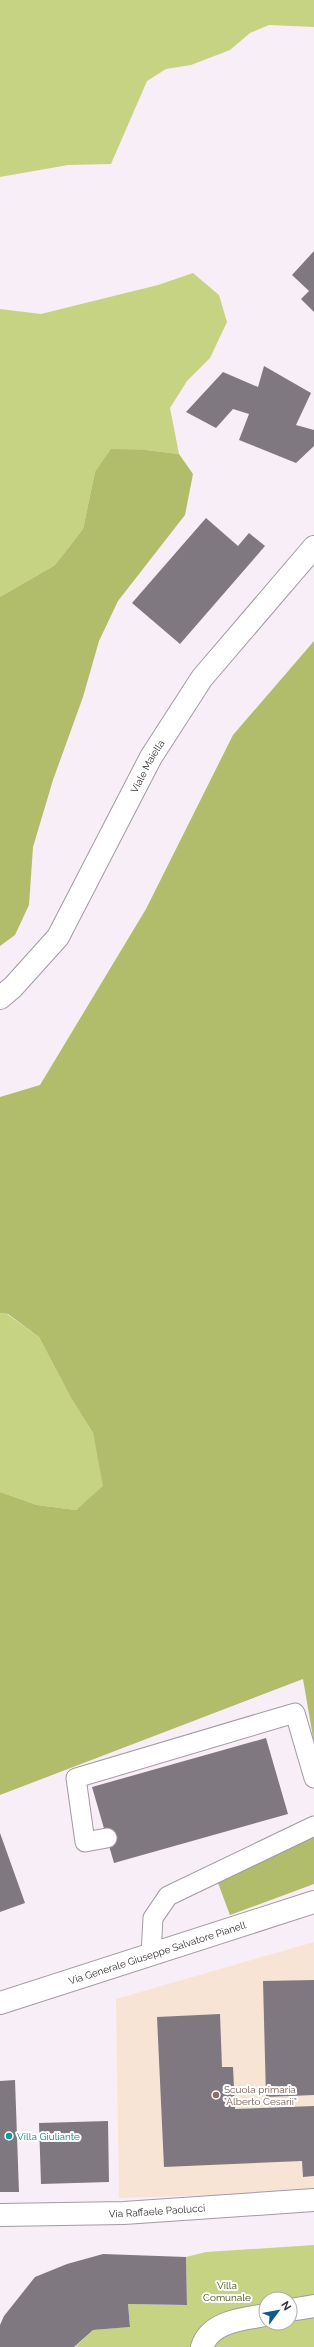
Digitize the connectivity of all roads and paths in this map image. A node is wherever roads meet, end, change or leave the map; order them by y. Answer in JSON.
{"nodes":[{"id":1,"x":314,"y":547,"type":"edge"},
{"id":2,"x":0,"y":998,"type":"edge"},
{"id":3,"x":314,"y":1778,"type":"edge"},
{"id":4,"x":314,"y":1826,"type":"edge"},
{"id":5,"x":107,"y":1838,"type":"dead end"},
{"id":6,"x":314,"y":1902,"type":"edge"},
{"id":7,"x":151,"y":1954,"type":"junction"},
{"id":8,"x":0,"y":2003,"type":"edge"},
{"id":9,"x":314,"y":2200,"type":"edge"},
{"id":10,"x":0,"y":2215,"type":"edge"},
{"id":11,"x":314,"y":2306,"type":"edge"},
{"id":12,"x":298,"y":2309,"type":"edge"},
{"id":13,"x":258,"y":2316,"type":"edge"},
{"id":14,"x":202,"y":2347,"type":"edge"}],
"edges":[{"from":1,"to":2,"type":"street","name":"Viale Maiella"},
{"from":3,"to":5,"type":"lane"},
{"from":4,"to":7,"type":"lane"},
{"from":6,"to":7,"type":"street","name":"Via Generale Giuseppe Salvatore Pianell"},
{"from":7,"to":8,"type":"street","name":"Via Generale Giuseppe Salvatore Pianell"},
{"from":9,"to":10,"type":"street","name":"Via Raffaele Paolucci"},
{"from":11,"to":12,"type":"street"},
{"from":13,"to":14,"type":"street"}]}
